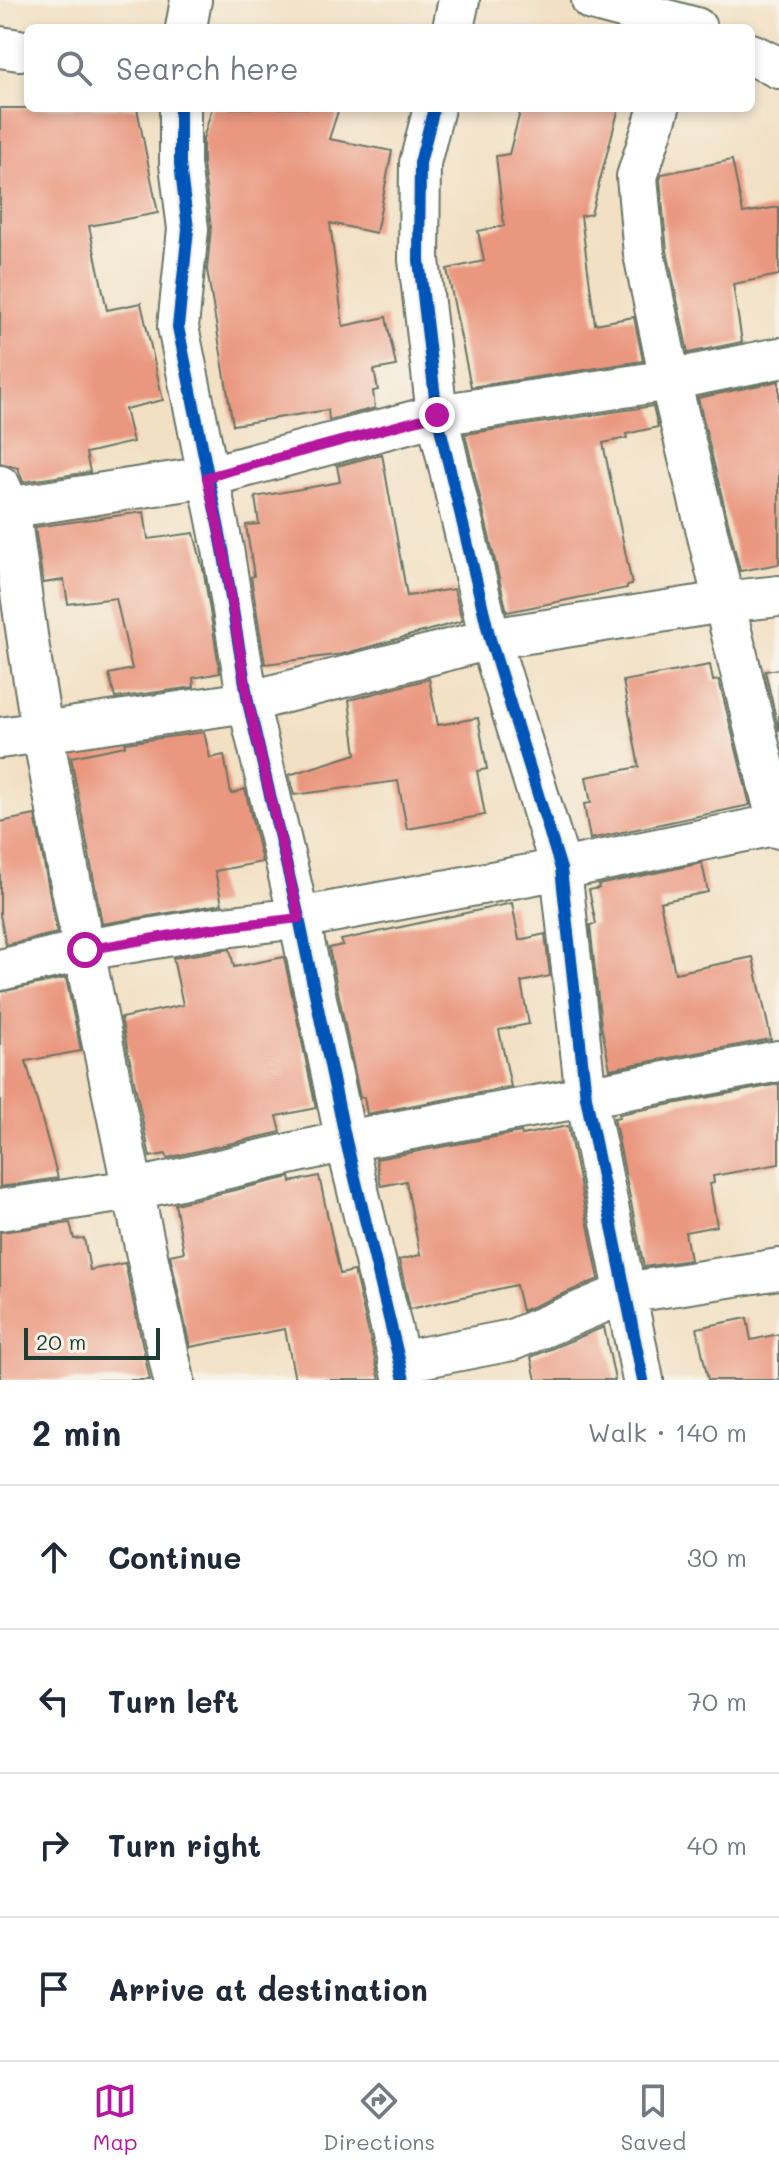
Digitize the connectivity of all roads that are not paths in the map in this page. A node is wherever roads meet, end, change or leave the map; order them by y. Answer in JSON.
{"nodes":[{"id":1,"x":191,"y":0,"type":"edge"},
{"id":2,"x":459,"y":0,"type":"edge"},
{"id":3,"x":592,"y":0,"type":"edge"},
{"id":4,"x":702,"y":0,"type":"edge"},
{"id":5,"x":187,"y":24,"type":"edge"},
{"id":6,"x":454,"y":24,"type":"edge"},
{"id":7,"x":681,"y":24,"type":"edge"},
{"id":8,"x":697,"y":24,"type":"edge"},
{"id":9,"x":755,"y":56,"type":"edge"},
{"id":10,"x":779,"y":68,"type":"edge"},
{"id":11,"x":180,"y":112,"type":"edge"},
{"id":12,"x":433,"y":112,"type":"edge"},
{"id":13,"x":658,"y":112,"type":"edge"},
{"id":14,"x":779,"y":358,"type":"edge"},
{"id":15,"x":670,"y":380,"type":"junction"},
{"id":16,"x":437,"y":415,"type":"junction"},
{"id":17,"x":207,"y":477,"type":"junction"},
{"id":18,"x":3,"y":501,"type":"edge"},
{"id":19,"x":779,"y":596,"type":"edge"},
{"id":20,"x":723,"y":602,"type":"junction"},
{"id":21,"x":490,"y":639,"type":"junction"},
{"id":22,"x":248,"y":702,"type":"junction"},
{"id":23,"x":43,"y":732,"type":"junction"},
{"id":24,"x":0,"y":738,"type":"edge"},
{"id":25,"x":779,"y":826,"type":"edge"},
{"id":26,"x":561,"y":869,"type":"junction"},
{"id":27,"x":299,"y":918,"type":"junction"},
{"id":28,"x":85,"y":950,"type":"junction"},
{"id":29,"x":0,"y":970,"type":"edge"},
{"id":30,"x":779,"y":1061,"type":"edge"},
{"id":31,"x":586,"y":1097,"type":"junction"},
{"id":32,"x":346,"y":1141,"type":"junction"},
{"id":33,"x":132,"y":1190,"type":"junction"},
{"id":34,"x":0,"y":1210,"type":"edge"},
{"id":35,"x":779,"y":1269,"type":"edge"},
{"id":36,"x":625,"y":1293,"type":"junction"},
{"id":37,"x":401,"y":1371,"type":"edge"},
{"id":38,"x":174,"y":1380,"type":"edge"},
{"id":39,"x":643,"y":1380,"type":"edge"}],
"edges":[{"from":1,"to":5,"type":"street"},
{"from":2,"to":6,"type":"street"},
{"from":3,"to":7,"type":"street"},
{"from":4,"to":8,"type":"street"},
{"from":9,"to":10,"type":"street"},
{"from":11,"to":17,"type":"street"},
{"from":12,"to":16,"type":"street"},
{"from":13,"to":15,"type":"street"},
{"from":14,"to":15,"type":"street"},
{"from":15,"to":16,"type":"street"},
{"from":15,"to":20,"type":"street"},
{"from":16,"to":17,"type":"street"},
{"from":16,"to":21,"type":"street"},
{"from":17,"to":18,"type":"street"},
{"from":17,"to":22,"type":"street"},
{"from":18,"to":23,"type":"street"},
{"from":19,"to":20,"type":"street"},
{"from":20,"to":21,"type":"street"},
{"from":20,"to":25,"type":"street"},
{"from":21,"to":22,"type":"street"},
{"from":21,"to":26,"type":"street"},
{"from":22,"to":23,"type":"street"},
{"from":22,"to":27,"type":"street"},
{"from":23,"to":24,"type":"street"},
{"from":23,"to":28,"type":"street"},
{"from":25,"to":26,"type":"street"},
{"from":26,"to":27,"type":"street"},
{"from":26,"to":31,"type":"street"},
{"from":27,"to":28,"type":"street"},
{"from":27,"to":32,"type":"street"},
{"from":28,"to":29,"type":"street"},
{"from":28,"to":33,"type":"street"},
{"from":30,"to":31,"type":"street"},
{"from":31,"to":32,"type":"street"},
{"from":31,"to":36,"type":"street"},
{"from":32,"to":33,"type":"street"},
{"from":32,"to":37,"type":"street"},
{"from":33,"to":34,"type":"street"},
{"from":33,"to":38,"type":"street"},
{"from":35,"to":36,"type":"street"},
{"from":36,"to":37,"type":"street"},
{"from":36,"to":39,"type":"street"}]}
